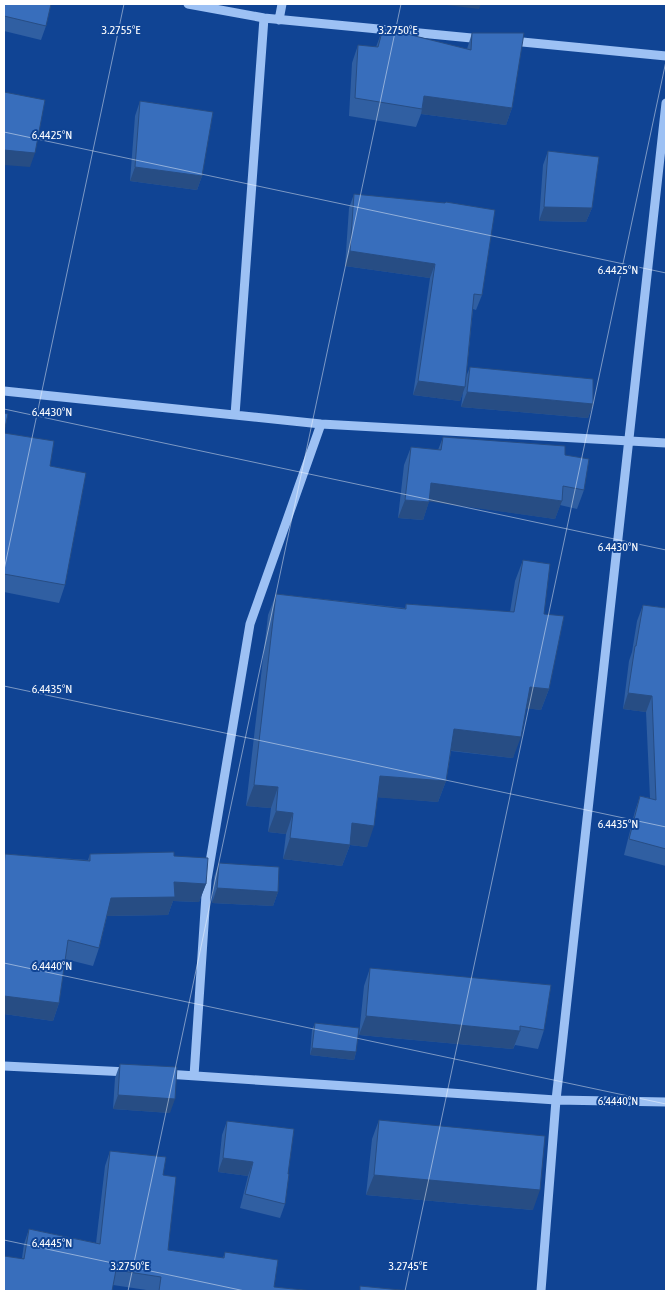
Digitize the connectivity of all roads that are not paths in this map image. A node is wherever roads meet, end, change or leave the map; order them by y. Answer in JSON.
{"nodes":[{"id":1,"x":188,"y":4,"type":"edge"},
{"id":2,"x":282,"y":4,"type":"edge"},
{"id":3,"x":264,"y":18,"type":"junction"},
{"id":4,"x":279,"y":20,"type":"junction"},
{"id":5,"x":487,"y":39,"type":"edge"},
{"id":6,"x":507,"y":41,"type":"edge"},
{"id":7,"x":666,"y":56,"type":"edge"},
{"id":8,"x":666,"y":103,"type":"edge"},
{"id":9,"x":4,"y":391,"type":"edge"},
{"id":10,"x":235,"y":415,"type":"junction"},
{"id":11,"x":321,"y":424,"type":"junction"},
{"id":12,"x":629,"y":442,"type":"junction"},
{"id":13,"x":666,"y":443,"type":"edge"},
{"id":14,"x":4,"y":1066,"type":"edge"},
{"id":15,"x":137,"y":1073,"type":"edge"},
{"id":16,"x":156,"y":1074,"type":"edge"},
{"id":17,"x":194,"y":1076,"type":"junction"},
{"id":18,"x":556,"y":1100,"type":"junction"},
{"id":19,"x":666,"y":1102,"type":"edge"},
{"id":20,"x":541,"y":1291,"type":"edge"}],
"edges":[{"from":1,"to":3,"type":"street"},
{"from":2,"to":4,"type":"street"},
{"from":3,"to":4,"type":"street"},
{"from":3,"to":10,"type":"street"},
{"from":4,"to":5,"type":"street"},
{"from":6,"to":7,"type":"street"},
{"from":8,"to":12,"type":"street"},
{"from":9,"to":10,"type":"street"},
{"from":10,"to":11,"type":"street"},
{"from":11,"to":12,"type":"street"},
{"from":11,"to":17,"type":"street"},
{"from":12,"to":13,"type":"street"},
{"from":12,"to":18,"type":"street"},
{"from":14,"to":15,"type":"street"},
{"from":16,"to":17,"type":"street"},
{"from":17,"to":18,"type":"street"},
{"from":18,"to":19,"type":"street"},
{"from":18,"to":20,"type":"street"}]}
